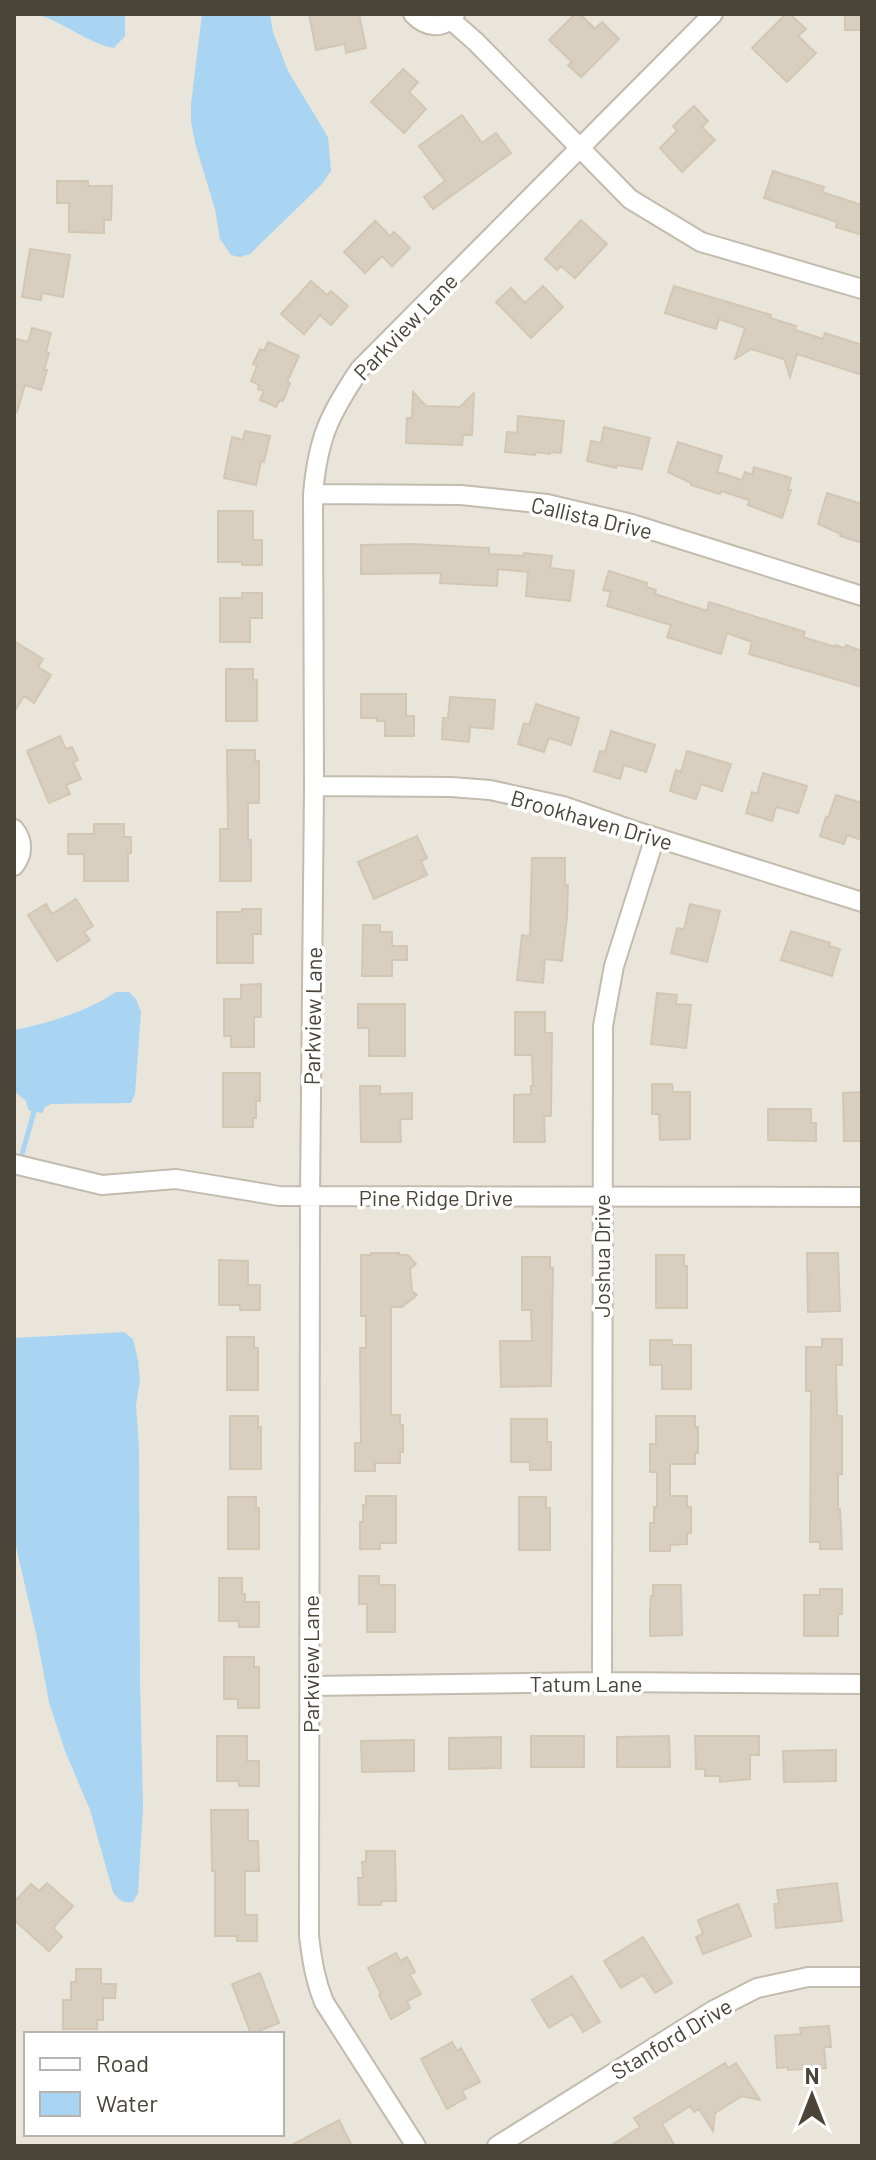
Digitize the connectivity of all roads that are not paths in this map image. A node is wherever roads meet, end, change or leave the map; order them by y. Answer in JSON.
{"nodes":[{"id":1,"x":413,"y":14,"type":"edge"},
{"id":2,"x":713,"y":14,"type":"edge"},
{"id":3,"x":453,"y":17,"type":"edge"},
{"id":4,"x":579,"y":148,"type":"junction"},
{"id":5,"x":862,"y":289,"type":"edge"},
{"id":6,"x":313,"y":494,"type":"junction"},
{"id":7,"x":862,"y":596,"type":"edge"},
{"id":8,"x":314,"y":786,"type":"junction"},
{"id":9,"x":14,"y":829,"type":"edge"},
{"id":10,"x":655,"y":837,"type":"junction"},
{"id":11,"x":14,"y":866,"type":"edge"},
{"id":12,"x":862,"y":902,"type":"edge"},
{"id":13,"x":14,"y":1164,"type":"edge"},
{"id":14,"x":310,"y":1197,"type":"junction"},
{"id":15,"x":601,"y":1197,"type":"junction"},
{"id":16,"x":862,"y":1197,"type":"edge"},
{"id":17,"x":602,"y":1682,"type":"junction"},
{"id":18,"x":862,"y":1684,"type":"edge"},
{"id":19,"x":310,"y":1686,"type":"junction"},
{"id":20,"x":862,"y":1977,"type":"edge"},
{"id":21,"x":416,"y":2146,"type":"edge"},
{"id":22,"x":497,"y":2146,"type":"edge"}],
"edges":[{"from":1,"to":3,"type":"street"},
{"from":2,"to":4,"type":"street","name":"Parkview Lane"},
{"from":3,"to":4,"type":"street"},
{"from":4,"to":5,"type":"street"},
{"from":4,"to":6,"type":"street","name":"Parkview Lane"},
{"from":6,"to":7,"type":"street","name":"Callista Drive"},
{"from":6,"to":8,"type":"street","name":"Parkview Lane"},
{"from":8,"to":10,"type":"street","name":"Brookhaven Drive"},
{"from":8,"to":14,"type":"street","name":"Parkview Lane"},
{"from":9,"to":11,"type":"street"},
{"from":10,"to":12,"type":"street","name":"Brookhaven Drive"},
{"from":10,"to":15,"type":"street","name":"Joshua Drive"},
{"from":13,"to":14,"type":"street","name":"Pine Ridge Drive"},
{"from":14,"to":15,"type":"street","name":"Pine Ridge Drive"},
{"from":14,"to":19,"type":"street","name":"Parkview Lane"},
{"from":15,"to":16,"type":"street","name":"Pine Ridge Drive"},
{"from":15,"to":17,"type":"street","name":"Joshua Drive"},
{"from":17,"to":18,"type":"street","name":"Tatum Lane"},
{"from":17,"to":19,"type":"street","name":"Tatum Lane"},
{"from":19,"to":21,"type":"street","name":"Parkview Lane"},
{"from":20,"to":22,"type":"street","name":"Stanford Drive"}]}
